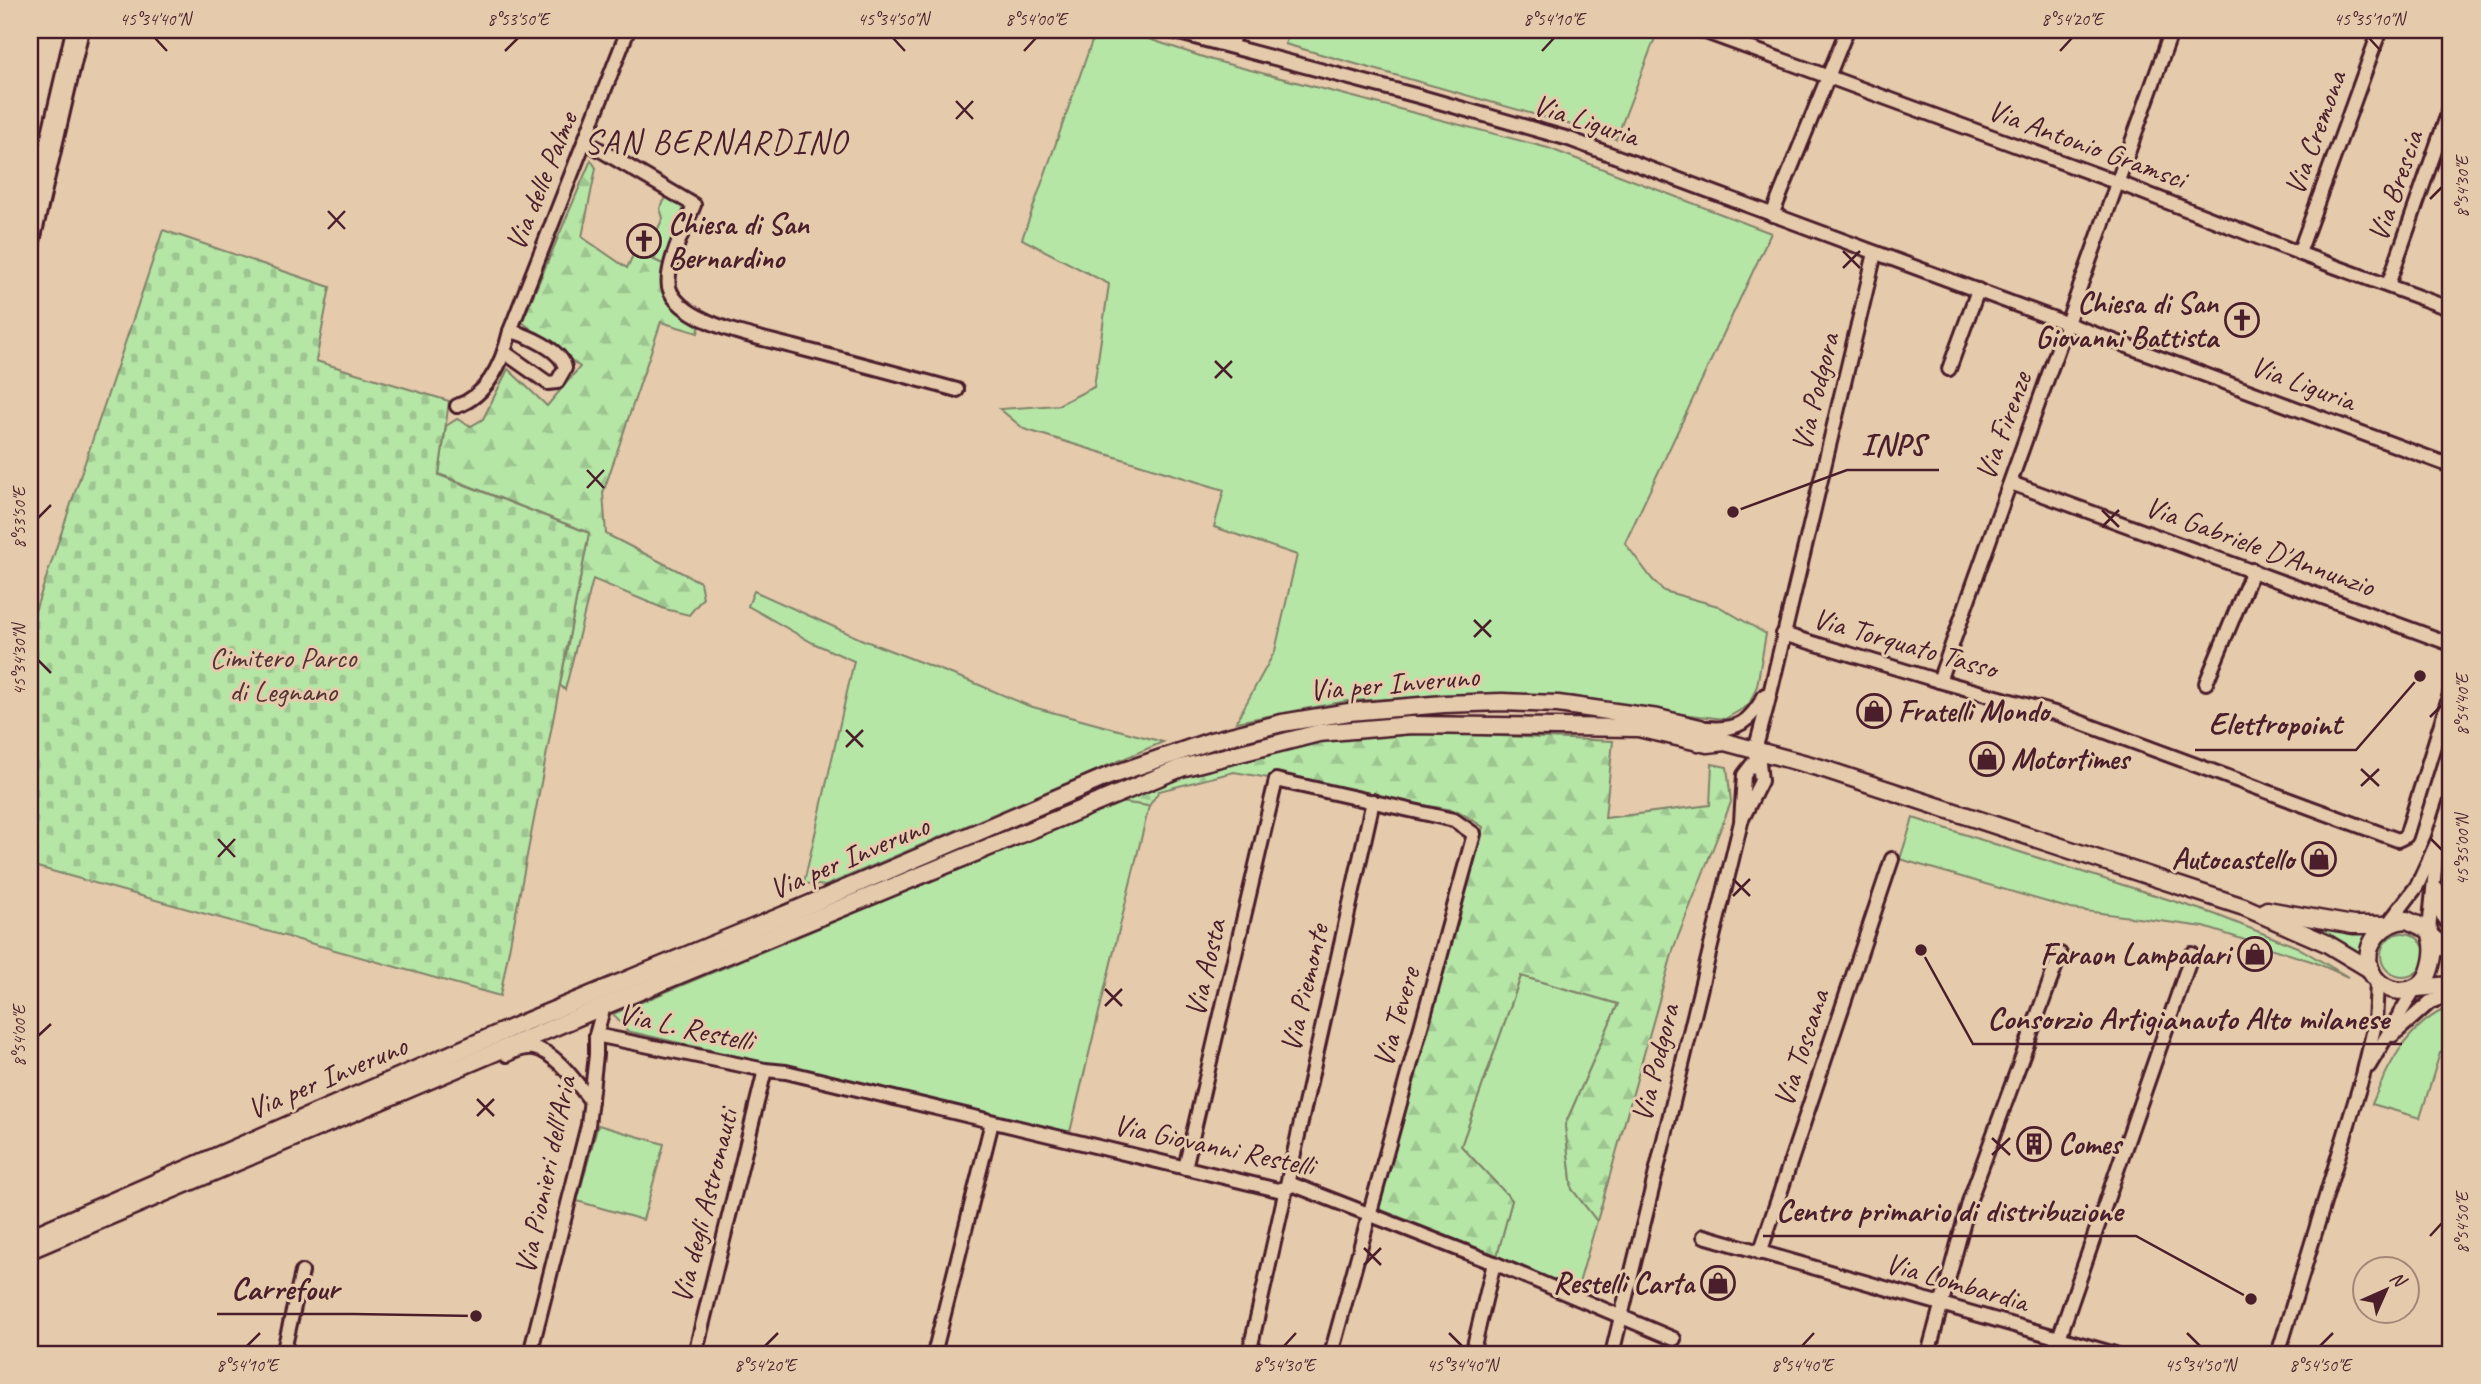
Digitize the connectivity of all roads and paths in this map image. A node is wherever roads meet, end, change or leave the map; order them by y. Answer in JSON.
{"nodes":[{"id":1,"x":73,"y":30,"type":"edge"},
{"id":2,"x":82,"y":30,"type":"edge"},
{"id":3,"x":628,"y":30,"type":"edge"},
{"id":4,"x":1168,"y":30,"type":"edge"},
{"id":5,"x":1236,"y":30,"type":"edge"},
{"id":6,"x":1847,"y":30,"type":"edge"},
{"id":7,"x":2172,"y":30,"type":"edge"},
{"id":8,"x":2380,"y":30,"type":"edge"},
{"id":9,"x":1703,"y":32,"type":"edge"},
{"id":10,"x":1230,"y":46,"type":"junction"},
{"id":11,"x":1829,"y":77,"type":"junction"},
{"id":12,"x":2451,"y":105,"type":"edge"},
{"id":13,"x":585,"y":141,"type":"junction"},
{"id":14,"x":2118,"y":182,"type":"junction"},
{"id":15,"x":30,"y":215,"type":"edge"},
{"id":16,"x":1772,"y":215,"type":"junction"},
{"id":17,"x":1875,"y":253,"type":"junction"},
{"id":18,"x":2300,"y":253,"type":"junction"},
{"id":19,"x":30,"y":254,"type":"edge"},
{"id":20,"x":2388,"y":285,"type":"junction"},
{"id":21,"x":1978,"y":290,"type":"junction"},
{"id":22,"x":2451,"y":309,"type":"edge"},
{"id":23,"x":2068,"y":323,"type":"junction"},
{"id":24,"x":510,"y":331,"type":"junction"},
{"id":25,"x":504,"y":352,"type":"junction"},
{"id":26,"x":1949,"y":369,"type":"dead end"},
{"id":27,"x":957,"y":390,"type":"dead end"},
{"id":28,"x":457,"y":406,"type":"dead end"},
{"id":29,"x":2451,"y":466,"type":"edge"},
{"id":30,"x":2011,"y":483,"type":"junction"},
{"id":31,"x":2253,"y":570,"type":"junction"},
{"id":32,"x":1783,"y":635,"type":"junction"},
{"id":33,"x":2451,"y":644,"type":"edge"},
{"id":34,"x":1939,"y":681,"type":"junction"},
{"id":35,"x":1772,"y":683,"type":"junction"},
{"id":36,"x":2206,"y":683,"type":"dead end"},
{"id":37,"x":2451,"y":691,"type":"edge"},
{"id":38,"x":1700,"y":728,"type":"junction"},
{"id":39,"x":1725,"y":743,"type":"junction"},
{"id":40,"x":1757,"y":752,"type":"junction"},
{"id":41,"x":2451,"y":800,"type":"edge"},
{"id":42,"x":1373,"y":801,"type":"junction"},
{"id":43,"x":2438,"y":840,"type":"junction"},
{"id":44,"x":1892,"y":859,"type":"dead end"},
{"id":45,"x":2434,"y":879,"type":"junction"},
{"id":46,"x":2244,"y":907,"type":"junction"},
{"id":47,"x":2387,"y":925,"type":"junction"},
{"id":48,"x":2451,"y":927,"type":"edge"},
{"id":49,"x":2430,"y":934,"type":"junction"},
{"id":50,"x":2451,"y":951,"type":"edge"},
{"id":51,"x":2060,"y":954,"type":"dead end"},
{"id":52,"x":2192,"y":954,"type":"dead end"},
{"id":53,"x":2374,"y":975,"type":"junction"},
{"id":54,"x":2451,"y":985,"type":"edge"},
{"id":55,"x":2416,"y":989,"type":"junction"},
{"id":56,"x":2451,"y":995,"type":"edge"},
{"id":57,"x":604,"y":1006,"type":"junction"},
{"id":58,"x":596,"y":1035,"type":"junction"},
{"id":59,"x":2380,"y":1048,"type":"junction"},
{"id":60,"x":765,"y":1070,"type":"junction"},
{"id":61,"x":2363,"y":1075,"type":"junction"},
{"id":62,"x":591,"y":1101,"type":"junction"},
{"id":63,"x":992,"y":1122,"type":"junction"},
{"id":64,"x":324,"y":1125,"type":"junction"},
{"id":65,"x":1185,"y":1168,"type":"junction"},
{"id":66,"x":1286,"y":1187,"type":"junction"},
{"id":67,"x":1368,"y":1214,"type":"junction"},
{"id":68,"x":1704,"y":1236,"type":"dead end"},
{"id":69,"x":30,"y":1237,"type":"edge"},
{"id":70,"x":30,"y":1250,"type":"edge"},
{"id":71,"x":1760,"y":1253,"type":"junction"},
{"id":72,"x":1494,"y":1263,"type":"junction"},
{"id":73,"x":302,"y":1272,"type":"dead end"},
{"id":74,"x":1942,"y":1305,"type":"junction"},
{"id":75,"x":1621,"y":1317,"type":"junction"},
{"id":76,"x":2059,"y":1338,"type":"junction"},
{"id":77,"x":1674,"y":1339,"type":"dead end"},
{"id":78,"x":1250,"y":1352,"type":"edge"},
{"id":79,"x":283,"y":1354,"type":"edge"},
{"id":80,"x":530,"y":1354,"type":"edge"},
{"id":81,"x":695,"y":1354,"type":"edge"},
{"id":82,"x":934,"y":1354,"type":"edge"},
{"id":83,"x":1269,"y":1354,"type":"edge"},
{"id":84,"x":1331,"y":1354,"type":"edge"},
{"id":85,"x":1472,"y":1354,"type":"edge"},
{"id":86,"x":1612,"y":1354,"type":"edge"},
{"id":87,"x":1927,"y":1354,"type":"edge"},
{"id":88,"x":2115,"y":1354,"type":"edge"},
{"id":89,"x":2277,"y":1354,"type":"edge"}],
"edges":[{"from":1,"to":15,"type":"street"},
{"from":2,"to":19,"type":"street"},
{"from":3,"to":13,"type":"street","name":"Via delle Palme"},
{"from":4,"to":10,"type":"street","name":"Via Liguria"},
{"from":5,"to":10,"type":"street"},
{"from":6,"to":11,"type":"street"},
{"from":7,"to":14,"type":"street","name":"Via Firenze"},
{"from":8,"to":18,"type":"street","name":"Via Cremona"},
{"from":9,"to":11,"type":"street","name":"Via Antonio Gramsci"},
{"from":10,"to":16,"type":"street","name":"Via Liguria"},
{"from":11,"to":14,"type":"street","name":"Via Antonio Gramsci"},
{"from":11,"to":16,"type":"street"},
{"from":12,"to":20,"type":"street","name":"Via Brescia"},
{"from":13,"to":24,"type":"street","name":"Via delle Palme"},
{"from":13,"to":27,"type":"street"},
{"from":14,"to":18,"type":"street","name":"Via Antonio Gramsci"},
{"from":14,"to":23,"type":"street","name":"Via Firenze"},
{"from":16,"to":17,"type":"street","name":"Via Liguria"},
{"from":17,"to":21,"type":"street","name":"Via Liguria"},
{"from":17,"to":32,"type":"street","name":"Via Podgora"},
{"from":18,"to":20,"type":"street","name":"Via Antonio Gramsci"},
{"from":20,"to":22,"type":"street","name":"Via Antonio Gramsci"},
{"from":21,"to":23,"type":"street","name":"Via Liguria"},
{"from":21,"to":26,"type":"street"},
{"from":23,"to":29,"type":"street","name":"Via Liguria"},
{"from":23,"to":30,"type":"street","name":"Via Firenze"},
{"from":24,"to":25,"type":"street","name":"Via delle Palme"},
{"from":24,"to":25,"type":"street"},
{"from":25,"to":28,"type":"street","name":"Via delle Palme"},
{"from":30,"to":31,"type":"street","name":"Via Gabriele D'Annunzio"},
{"from":30,"to":34,"type":"street","name":"Via Firenze"},
{"from":31,"to":33,"type":"street","name":"Via Gabriele D'Annunzio"},
{"from":31,"to":36,"type":"street"},
{"from":32,"to":34,"type":"street","name":"Via Torquato Tasso"},
{"from":32,"to":35,"type":"street","name":"Via Podgora"},
{"from":34,"to":37,"type":"street","name":"Via Torquato Tasso"},
{"from":35,"to":38,"type":"street"},
{"from":35,"to":40,"type":"street","name":"Via Podgora"},
{"from":38,"to":39,"type":"main road","name":"Via per Inveruno"},
{"from":38,"to":69,"type":"main road","name":"Via per Inveruno"},
{"from":39,"to":40,"type":"main road","name":"Via per Inveruno"},
{"from":39,"to":57,"type":"main road","name":"Via per Inveruno"},
{"from":40,"to":46,"type":"main road","name":"Via per Inveruno"},
{"from":40,"to":75,"type":"street","name":"Via Podgora"},
{"from":41,"to":43,"type":"street"},
{"from":42,"to":65,"type":"street","name":"Via Aosta"},
{"from":42,"to":66,"type":"street","name":"Via Piemonte"},
{"from":42,"to":67,"type":"street","name":"Via Tevere"},
{"from":43,"to":45,"type":"street"},
{"from":43,"to":47,"type":"street"},
{"from":44,"to":71,"type":"street","name":"Via Toscana"},
{"from":45,"to":48,"type":"street"},
{"from":45,"to":49,"type":"street"},
{"from":46,"to":47,"type":"main road","name":"Via per Inveruno"},
{"from":46,"to":53,"type":"main road","name":"Via per Inveruno"},
{"from":47,"to":49,"type":"main road"},
{"from":47,"to":53,"type":"main road"},
{"from":49,"to":50,"type":"main road"},
{"from":49,"to":55,"type":"main road"},
{"from":51,"to":74,"type":"street"},
{"from":52,"to":76,"type":"street"},
{"from":53,"to":55,"type":"main road"},
{"from":53,"to":61,"type":"street"},
{"from":54,"to":55,"type":"main road"},
{"from":55,"to":59,"type":"street"},
{"from":56,"to":59,"type":"street"},
{"from":57,"to":58,"type":"street","name":"Via Pionieri dell'Aria"},
{"from":57,"to":64,"type":"main road","name":"Via per Inveruno"},
{"from":58,"to":60,"type":"street","name":"Via L. Restelli"},
{"from":58,"to":62,"type":"street","name":"Via Pionieri dell'Aria"},
{"from":59,"to":61,"type":"street"},
{"from":60,"to":63,"type":"street","name":"Via Giovanni Restelli"},
{"from":60,"to":81,"type":"street","name":"Via degli Astronauti"},
{"from":61,"to":89,"type":"street"},
{"from":62,"to":64,"type":"street"},
{"from":62,"to":80,"type":"street","name":"Via Pionieri dell'Aria"},
{"from":63,"to":65,"type":"street","name":"Via Giovanni Restelli"},
{"from":63,"to":82,"type":"street"},
{"from":64,"to":70,"type":"main road","name":"Via per Inveruno"},
{"from":65,"to":66,"type":"street","name":"Via Giovanni Restelli"},
{"from":66,"to":67,"type":"street","name":"Via Giovanni Restelli"},
{"from":66,"to":78,"type":"street","name":"Via Piemonte"},
{"from":67,"to":72,"type":"street","name":"Via Giovanni Restelli"},
{"from":67,"to":84,"type":"street","name":"Via Tevere"},
{"from":68,"to":71,"type":"street","name":"Via Lombardia"},
{"from":71,"to":74,"type":"street","name":"Via Lombardia"},
{"from":72,"to":75,"type":"street","name":"Via Giovanni Restelli"},
{"from":72,"to":85,"type":"street"},
{"from":73,"to":79,"type":"street"},
{"from":74,"to":76,"type":"street","name":"Via Lombardia"},
{"from":74,"to":87,"type":"street"},
{"from":75,"to":77,"type":"street","name":"Via Giovanni Restelli"},
{"from":75,"to":86,"type":"street","name":"Via Podgora"},
{"from":76,"to":88,"type":"street","name":"Via Lombardia"},
{"from":78,"to":83,"type":"street"}]}
